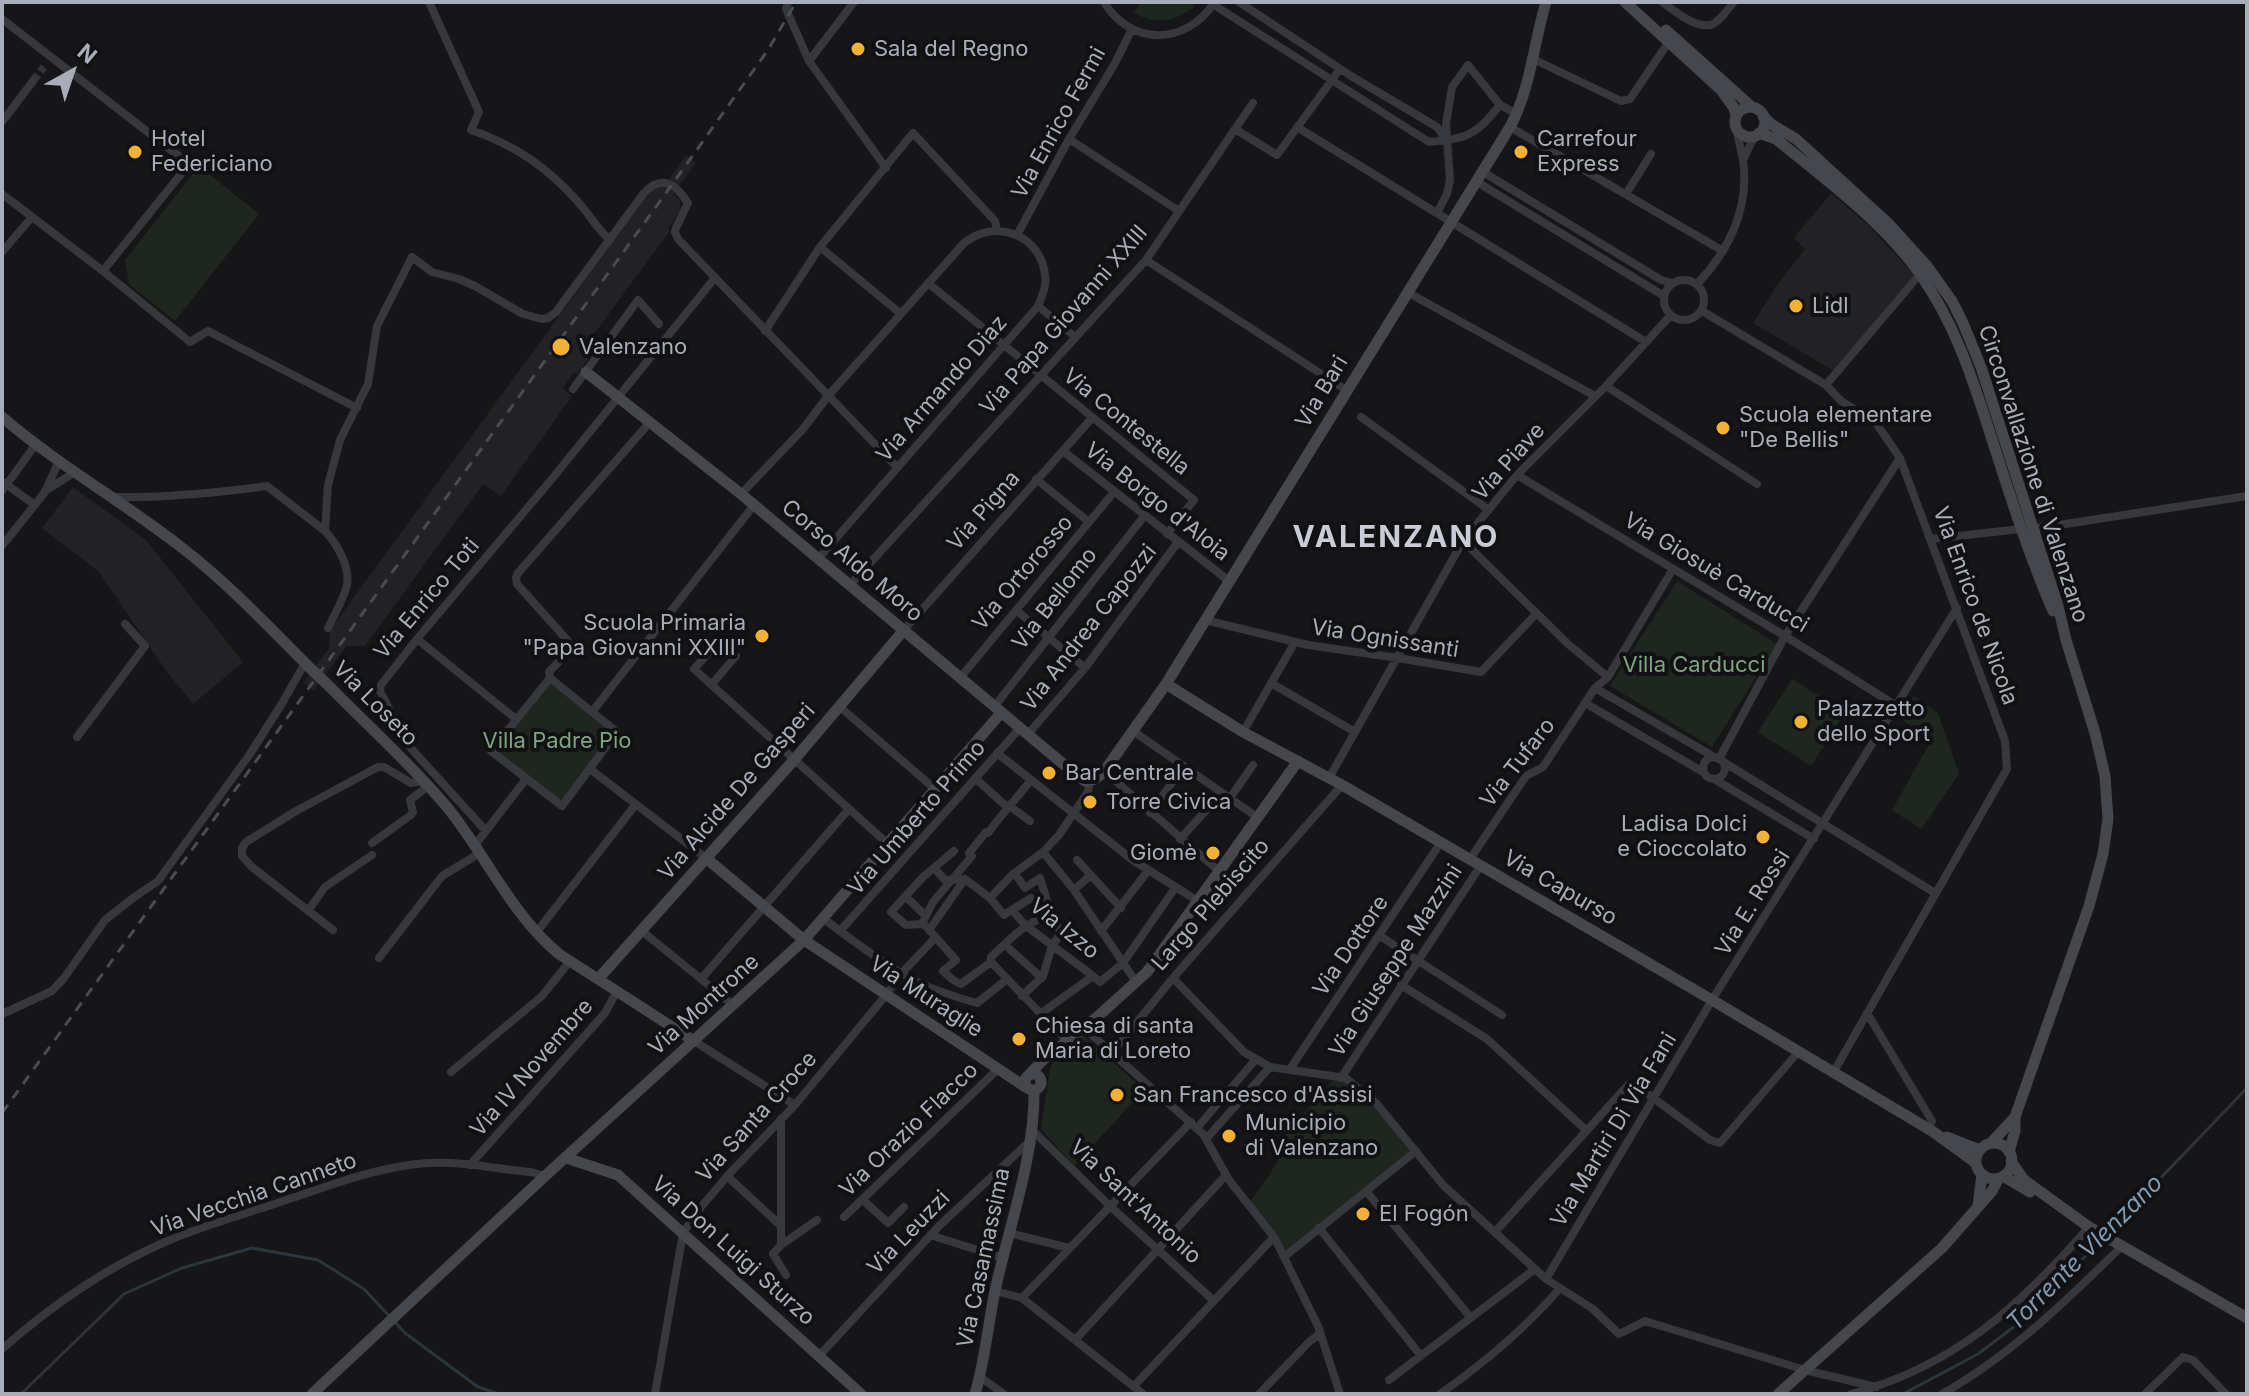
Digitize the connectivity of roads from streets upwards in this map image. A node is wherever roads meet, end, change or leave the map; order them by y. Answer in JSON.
{"nodes":[{"id":1,"x":429,"y":2,"type":"edge"},
{"id":2,"x":788,"y":2,"type":"edge"},
{"id":3,"x":854,"y":2,"type":"edge"},
{"id":4,"x":1104,"y":2,"type":"edge"},
{"id":5,"x":1239,"y":2,"type":"edge"},
{"id":6,"x":1546,"y":2,"type":"edge"},
{"id":7,"x":1625,"y":2,"type":"edge"},
{"id":8,"x":1635,"y":2,"type":"edge"},
{"id":9,"x":1662,"y":2,"type":"edge"},
{"id":10,"x":1734,"y":2,"type":"edge"},
{"id":11,"x":1214,"y":4,"type":"edge"},
{"id":12,"x":1685,"y":18,"type":"junction"},
{"id":13,"x":2,"y":19,"type":"edge"},
{"id":14,"x":1132,"y":29,"type":"junction"},
{"id":15,"x":1669,"y":39,"type":"junction"},
{"id":16,"x":52,"y":57,"type":"junction"},
{"id":17,"x":1531,"y":58,"type":"junction"},
{"id":18,"x":809,"y":61,"type":"junction"},
{"id":19,"x":44,"y":67,"type":"tunnel mouth"},
{"id":20,"x":1340,"y":69,"type":"junction"},
{"id":21,"x":33,"y":81,"type":"tunnel mouth"},
{"id":22,"x":1331,"y":81,"type":"junction"},
{"id":23,"x":1253,"y":103,"type":"dead end"},
{"id":24,"x":1500,"y":105,"type":"junction"},
{"id":25,"x":1752,"y":107,"type":"junction"},
{"id":26,"x":1517,"y":114,"type":"junction"},
{"id":27,"x":1736,"y":116,"type":"junction"},
{"id":28,"x":1763,"y":116,"type":"junction"},
{"id":29,"x":2,"y":122,"type":"edge"},
{"id":30,"x":1297,"y":127,"type":"junction"},
{"id":31,"x":1510,"y":127,"type":"junction"},
{"id":32,"x":1235,"y":129,"type":"junction"},
{"id":33,"x":1737,"y":129,"type":"junction"},
{"id":34,"x":1757,"y":134,"type":"junction"},
{"id":35,"x":1069,"y":139,"type":"junction"},
{"id":36,"x":1447,"y":141,"type":"junction"},
{"id":37,"x":1651,"y":154,"type":"dead end"},
{"id":38,"x":1743,"y":161,"type":"junction"},
{"id":39,"x":886,"y":168,"type":"junction"},
{"id":40,"x":1480,"y":177,"type":"junction"},
{"id":41,"x":2,"y":194,"type":"edge"},
{"id":42,"x":1626,"y":194,"type":"junction"},
{"id":43,"x":1179,"y":211,"type":"junction"},
{"id":44,"x":1437,"y":213,"type":"junction"},
{"id":45,"x":32,"y":217,"type":"junction"},
{"id":46,"x":1450,"y":222,"type":"junction"},
{"id":47,"x":997,"y":230,"type":"junction"},
{"id":48,"x":1017,"y":235,"type":"junction"},
{"id":49,"x":610,"y":240,"type":"junction"},
{"id":50,"x":820,"y":247,"type":"junction"},
{"id":51,"x":1723,"y":251,"type":"junction"},
{"id":52,"x":2,"y":252,"type":"edge"},
{"id":53,"x":1146,"y":260,"type":"junction"},
{"id":54,"x":103,"y":271,"type":"junction"},
{"id":55,"x":1920,"y":274,"type":"junction"},
{"id":56,"x":714,"y":279,"type":"junction"},
{"id":57,"x":928,"y":283,"type":"junction"},
{"id":58,"x":1672,"y":283,"type":"junction"},
{"id":59,"x":1697,"y":284,"type":"junction"},
{"id":60,"x":1407,"y":292,"type":"junction"},
{"id":61,"x":1664,"y":296,"type":"junction"},
{"id":62,"x":1038,"y":306,"type":"junction"},
{"id":63,"x":1702,"y":311,"type":"junction"},
{"id":64,"x":901,"y":314,"type":"junction"},
{"id":65,"x":1670,"y":316,"type":"junction"},
{"id":66,"x":659,"y":324,"type":"dead end"},
{"id":67,"x":765,"y":331,"type":"junction"},
{"id":68,"x":1074,"y":336,"type":"junction"},
{"id":69,"x":1646,"y":342,"type":"junction"},
{"id":70,"x":1004,"y":346,"type":"junction"},
{"id":71,"x":586,"y":372,"type":"junction"},
{"id":72,"x":1040,"y":376,"type":"junction"},
{"id":73,"x":1826,"y":385,"type":"junction"},
{"id":74,"x":1606,"y":386,"type":"junction"},
{"id":75,"x":573,"y":389,"type":"dead end"},
{"id":76,"x":1346,"y":390,"type":"junction"},
{"id":77,"x":618,"y":396,"type":"junction"},
{"id":78,"x":828,"y":396,"type":"junction"},
{"id":79,"x":1595,"y":396,"type":"junction"},
{"id":80,"x":357,"y":408,"type":"junction"},
{"id":81,"x":2,"y":417,"type":"edge"},
{"id":82,"x":1361,"y":417,"type":"dead end"},
{"id":83,"x":1092,"y":418,"type":"junction"},
{"id":84,"x":650,"y":422,"type":"junction"},
{"id":85,"x":36,"y":444,"type":"junction"},
{"id":86,"x":1063,"y":451,"type":"junction"},
{"id":87,"x":1900,"y":458,"type":"junction"},
{"id":88,"x":59,"y":461,"type":"junction"},
{"id":89,"x":897,"y":467,"type":"junction"},
{"id":90,"x":75,"y":472,"type":"junction"},
{"id":91,"x":1517,"y":475,"type":"junction"},
{"id":92,"x":1036,"y":479,"type":"junction"},
{"id":93,"x":1757,"y":484,"type":"dead end"},
{"id":94,"x":3,"y":486,"type":"edge"},
{"id":95,"x":45,"y":492,"type":"junction"},
{"id":96,"x":1114,"y":492,"type":"junction"},
{"id":97,"x":741,"y":494,"type":"junction"},
{"id":98,"x":2247,"y":496,"type":"edge"},
{"id":99,"x":111,"y":497,"type":"junction"},
{"id":100,"x":35,"y":505,"type":"junction"},
{"id":101,"x":754,"y":505,"type":"junction"},
{"id":102,"x":1489,"y":510,"type":"junction"},
{"id":103,"x":1145,"y":515,"type":"junction"},
{"id":104,"x":1089,"y":522,"type":"junction"},
{"id":105,"x":2027,"y":529,"type":"junction"},
{"id":106,"x":325,"y":531,"type":"junction"},
{"id":107,"x":1167,"y":534,"type":"junction"},
{"id":108,"x":1931,"y":539,"type":"junction"},
{"id":109,"x":1463,"y":541,"type":"junction"},
{"id":110,"x":1178,"y":542,"type":"junction"},
{"id":111,"x":2,"y":546,"type":"edge"},
{"id":112,"x":818,"y":559,"type":"junction"},
{"id":113,"x":1673,"y":569,"type":"junction"},
{"id":114,"x":1229,"y":581,"type":"junction"},
{"id":115,"x":850,"y":585,"type":"junction"},
{"id":116,"x":1957,"y":608,"type":"junction"},
{"id":117,"x":1016,"y":610,"type":"junction"},
{"id":118,"x":1536,"y":614,"type":"junction"},
{"id":119,"x":1205,"y":620,"type":"junction"},
{"id":120,"x":125,"y":624,"type":"dead end"},
{"id":121,"x":328,"y":628,"type":"dead end"},
{"id":122,"x":904,"y":630,"type":"junction"},
{"id":123,"x":1785,"y":636,"type":"junction"},
{"id":124,"x":1047,"y":637,"type":"junction"},
{"id":125,"x":417,"y":639,"type":"junction"},
{"id":126,"x":1295,"y":642,"type":"junction"},
{"id":127,"x":1398,"y":658,"type":"junction"},
{"id":128,"x":308,"y":666,"type":"junction"},
{"id":129,"x":1085,"y":668,"type":"junction"},
{"id":130,"x":1608,"y":677,"type":"junction"},
{"id":131,"x":550,"y":678,"type":"junction"},
{"id":132,"x":960,"y":678,"type":"junction"},
{"id":133,"x":1271,"y":683,"type":"junction"},
{"id":134,"x":712,"y":684,"type":"junction"},
{"id":135,"x":1166,"y":684,"type":"junction"},
{"id":136,"x":1595,"y":688,"type":"junction"},
{"id":137,"x":1585,"y":703,"type":"junction"},
{"id":138,"x":1621,"y":704,"type":"junction"},
{"id":139,"x":1895,"y":705,"type":"junction"},
{"id":140,"x":840,"y":707,"type":"junction"},
{"id":141,"x":998,"y":710,"type":"junction"},
{"id":142,"x":592,"y":712,"type":"junction"},
{"id":143,"x":516,"y":719,"type":"junction"},
{"id":144,"x":1612,"y":720,"type":"junction"},
{"id":145,"x":1024,"y":731,"type":"junction"},
{"id":146,"x":1133,"y":731,"type":"junction"},
{"id":147,"x":1243,"y":732,"type":"junction"},
{"id":148,"x":1355,"y":732,"type":"junction"},
{"id":149,"x":77,"y":737,"type":"dead end"},
{"id":150,"x":997,"y":753,"type":"junction"},
{"id":151,"x":1719,"y":759,"type":"junction"},
{"id":152,"x":794,"y":760,"type":"junction"},
{"id":153,"x":1298,"y":761,"type":"junction"},
{"id":154,"x":1253,"y":765,"type":"dead end"},
{"id":155,"x":1184,"y":766,"type":"junction"},
{"id":156,"x":590,"y":769,"type":"junction"},
{"id":157,"x":1104,"y":771,"type":"junction"},
{"id":158,"x":1703,"y":772,"type":"junction"},
{"id":159,"x":975,"y":778,"type":"junction"},
{"id":160,"x":1329,"y":778,"type":"junction"},
{"id":161,"x":526,"y":779,"type":"junction"},
{"id":162,"x":1714,"y":779,"type":"junction"},
{"id":163,"x":1031,"y":780,"type":"junction"},
{"id":164,"x":1090,"y":780,"type":"junction"},
{"id":165,"x":426,"y":783,"type":"junction"},
{"id":166,"x":1342,"y":785,"type":"junction"},
{"id":167,"x":935,"y":789,"type":"junction"},
{"id":168,"x":1226,"y":796,"type":"junction"},
{"id":169,"x":636,"y":804,"type":"junction"},
{"id":170,"x":1007,"y":806,"type":"junction"},
{"id":171,"x":849,"y":809,"type":"junction"},
{"id":172,"x":1800,"y":810,"type":"junction"},
{"id":173,"x":1150,"y":813,"type":"junction"},
{"id":174,"x":1072,"y":814,"type":"junction"},
{"id":175,"x":1257,"y":817,"type":"junction"},
{"id":176,"x":1030,"y":821,"type":"dead end"},
{"id":177,"x":1791,"y":825,"type":"junction"},
{"id":178,"x":1823,"y":825,"type":"junction"},
{"id":179,"x":486,"y":831,"type":"junction"},
{"id":180,"x":1180,"y":839,"type":"junction"},
{"id":181,"x":1814,"y":839,"type":"junction"},
{"id":182,"x":1441,"y":842,"type":"junction"},
{"id":183,"x":372,"y":843,"type":"dead end"},
{"id":184,"x":474,"y":844,"type":"junction"},
{"id":185,"x":888,"y":844,"type":"junction"},
{"id":186,"x":954,"y":851,"type":"dead end"},
{"id":187,"x":1043,"y":852,"type":"junction"},
{"id":188,"x":372,"y":855,"type":"dead end"},
{"id":189,"x":706,"y":858,"type":"junction"},
{"id":190,"x":1077,"y":860,"type":"dead end"},
{"id":191,"x":1476,"y":862,"type":"junction"},
{"id":192,"x":935,"y":869,"type":"junction"},
{"id":193,"x":1148,"y":871,"type":"junction"},
{"id":194,"x":1220,"y":872,"type":"junction"},
{"id":195,"x":1015,"y":874,"type":"junction"},
{"id":196,"x":1091,"y":875,"type":"junction"},
{"id":197,"x":965,"y":879,"type":"junction"},
{"id":198,"x":953,"y":880,"type":"junction"},
{"id":199,"x":1175,"y":888,"type":"junction"},
{"id":200,"x":1074,"y":890,"type":"junction"},
{"id":201,"x":1935,"y":893,"type":"junction"},
{"id":202,"x":906,"y":897,"type":"junction"},
{"id":203,"x":990,"y":898,"type":"junction"},
{"id":204,"x":1031,"y":898,"type":"dead end"},
{"id":205,"x":1198,"y":901,"type":"junction"},
{"id":206,"x":764,"y":907,"type":"junction"},
{"id":207,"x":1121,"y":908,"type":"junction"},
{"id":208,"x":1012,"y":910,"type":"junction"},
{"id":209,"x":308,"y":911,"type":"junction"},
{"id":210,"x":1051,"y":914,"type":"junction"},
{"id":211,"x":824,"y":919,"type":"junction"},
{"id":212,"x":925,"y":923,"type":"junction"},
{"id":213,"x":1025,"y":925,"type":"junction"},
{"id":214,"x":333,"y":930,"type":"dead end"},
{"id":215,"x":642,"y":931,"type":"junction"},
{"id":216,"x":840,"y":931,"type":"junction"},
{"id":217,"x":1101,"y":931,"type":"junction"},
{"id":218,"x":536,"y":933,"type":"junction"},
{"id":219,"x":1380,"y":936,"type":"junction"},
{"id":220,"x":935,"y":938,"type":"junction"},
{"id":221,"x":804,"y":940,"type":"junction"},
{"id":222,"x":1005,"y":945,"type":"junction"},
{"id":223,"x":1052,"y":946,"type":"junction"},
{"id":224,"x":379,"y":958,"type":"dead end"},
{"id":225,"x":570,"y":961,"type":"junction"},
{"id":226,"x":1417,"y":961,"type":"junction"},
{"id":227,"x":991,"y":962,"type":"junction"},
{"id":228,"x":1123,"y":963,"type":"junction"},
{"id":229,"x":901,"y":974,"type":"junction"},
{"id":230,"x":1093,"y":976,"type":"junction"},
{"id":231,"x":1042,"y":978,"type":"junction"},
{"id":232,"x":1173,"y":978,"type":"junction"},
{"id":233,"x":598,"y":979,"type":"junction"},
{"id":234,"x":701,"y":979,"type":"junction"},
{"id":235,"x":1006,"y":980,"type":"junction"},
{"id":236,"x":1136,"y":982,"type":"junction"},
{"id":237,"x":1401,"y":985,"type":"junction"},
{"id":238,"x":617,"y":991,"type":"junction"},
{"id":239,"x":886,"y":995,"type":"junction"},
{"id":240,"x":1022,"y":996,"type":"junction"},
{"id":241,"x":1712,"y":1000,"type":"junction"},
{"id":242,"x":733,"y":1005,"type":"junction"},
{"id":243,"x":1867,"y":1013,"type":"junction"},
{"id":244,"x":2,"y":1014,"type":"edge"},
{"id":245,"x":1040,"y":1014,"type":"junction"},
{"id":246,"x":1502,"y":1015,"type":"dead end"},
{"id":247,"x":1083,"y":1027,"type":"junction"},
{"id":248,"x":1066,"y":1040,"type":"junction"},
{"id":249,"x":694,"y":1041,"type":"junction"},
{"id":250,"x":1799,"y":1051,"type":"junction"},
{"id":251,"x":1111,"y":1054,"type":"junction"},
{"id":252,"x":1256,"y":1059,"type":"junction"},
{"id":253,"x":1270,"y":1067,"type":"junction"},
{"id":254,"x":999,"y":1068,"type":"junction"},
{"id":255,"x":1290,"y":1069,"type":"junction"},
{"id":256,"x":451,"y":1072,"type":"dead end"},
{"id":257,"x":1833,"y":1073,"type":"junction"},
{"id":258,"x":1341,"y":1078,"type":"junction"},
{"id":259,"x":1033,"y":1084,"type":"junction"},
{"id":260,"x":1654,"y":1098,"type":"junction"},
{"id":261,"x":795,"y":1105,"type":"junction"},
{"id":262,"x":2015,"y":1117,"type":"junction"},
{"id":263,"x":781,"y":1118,"type":"junction"},
{"id":264,"x":1194,"y":1125,"type":"junction"},
{"id":265,"x":1586,"y":1130,"type":"junction"},
{"id":266,"x":1930,"y":1130,"type":"junction"},
{"id":267,"x":1032,"y":1136,"type":"junction"},
{"id":268,"x":1206,"y":1139,"type":"junction"},
{"id":269,"x":1991,"y":1143,"type":"junction"},
{"id":270,"x":1980,"y":1150,"type":"junction"},
{"id":271,"x":1416,"y":1151,"type":"junction"},
{"id":272,"x":2010,"y":1157,"type":"junction"},
{"id":273,"x":566,"y":1158,"type":"junction"},
{"id":274,"x":470,"y":1165,"type":"junction"},
{"id":275,"x":1979,"y":1169,"type":"junction"},
{"id":276,"x":1226,"y":1175,"type":"junction"},
{"id":277,"x":545,"y":1176,"type":"junction"},
{"id":278,"x":727,"y":1176,"type":"junction"},
{"id":279,"x":2001,"y":1177,"type":"junction"},
{"id":280,"x":1366,"y":1191,"type":"junction"},
{"id":281,"x":863,"y":1200,"type":"junction"},
{"id":282,"x":2050,"y":1201,"type":"junction"},
{"id":283,"x":1978,"y":1206,"type":"junction"},
{"id":284,"x":904,"y":1207,"type":"dead end"},
{"id":285,"x":1111,"y":1207,"type":"junction"},
{"id":286,"x":844,"y":1217,"type":"dead end"},
{"id":287,"x":817,"y":1220,"type":"dead end"},
{"id":288,"x":780,"y":1225,"type":"junction"},
{"id":289,"x":1319,"y":1228,"type":"junction"},
{"id":290,"x":2091,"y":1228,"type":"junction"},
{"id":291,"x":1495,"y":1232,"type":"junction"},
{"id":292,"x":683,"y":1233,"type":"junction"},
{"id":293,"x":1009,"y":1233,"type":"junction"},
{"id":294,"x":930,"y":1235,"type":"junction"},
{"id":295,"x":1274,"y":1237,"type":"junction"},
{"id":296,"x":781,"y":1245,"type":"junction"},
{"id":297,"x":2120,"y":1245,"type":"junction"},
{"id":298,"x":1069,"y":1248,"type":"junction"},
{"id":299,"x":1159,"y":1249,"type":"junction"},
{"id":300,"x":1284,"y":1257,"type":"junction"},
{"id":301,"x":1003,"y":1258,"type":"junction"},
{"id":302,"x":1535,"y":1269,"type":"junction"},
{"id":303,"x":786,"y":1275,"type":"dead end"},
{"id":304,"x":1546,"y":1279,"type":"junction"},
{"id":305,"x":1560,"y":1288,"type":"junction"},
{"id":306,"x":995,"y":1291,"type":"junction"},
{"id":307,"x":1022,"y":1298,"type":"junction"},
{"id":308,"x":1213,"y":1300,"type":"junction"},
{"id":309,"x":1471,"y":1318,"type":"junction"},
{"id":310,"x":2247,"y":1318,"type":"edge"},
{"id":311,"x":1320,"y":1334,"type":"junction"},
{"id":312,"x":1075,"y":1340,"type":"junction"},
{"id":313,"x":2,"y":1349,"type":"edge"},
{"id":314,"x":819,"y":1356,"type":"junction"},
{"id":315,"x":1421,"y":1356,"type":"junction"},
{"id":316,"x":1805,"y":1370,"type":"junction"},
{"id":317,"x":980,"y":1377,"type":"junction"},
{"id":318,"x":1389,"y":1380,"type":"dead end"},
{"id":319,"x":1134,"y":1386,"type":"junction"},
{"id":320,"x":1876,"y":1387,"type":"junction"},
{"id":321,"x":312,"y":1394,"type":"edge"},
{"id":322,"x":655,"y":1394,"type":"edge"},
{"id":323,"x":861,"y":1394,"type":"edge"},
{"id":324,"x":975,"y":1394,"type":"edge"},
{"id":325,"x":1004,"y":1394,"type":"edge"},
{"id":326,"x":1143,"y":1394,"type":"edge"},
{"id":327,"x":1259,"y":1394,"type":"edge"},
{"id":328,"x":1340,"y":1394,"type":"edge"},
{"id":329,"x":1440,"y":1394,"type":"edge"},
{"id":330,"x":1778,"y":1394,"type":"edge"},
{"id":331,"x":1851,"y":1394,"type":"edge"},
{"id":332,"x":1943,"y":1394,"type":"edge"},
{"id":333,"x":2145,"y":1394,"type":"edge"},
{"id":334,"x":2226,"y":1394,"type":"edge"}],
"edges":[{"from":1,"to":49,"type":"street"},
{"from":2,"to":18,"type":"street"},
{"from":3,"to":18,"type":"street"},
{"from":4,"to":14,"type":"street"},
{"from":5,"to":20,"type":"street"},
{"from":6,"to":17,"type":"street","name":"Via Bari"},
{"from":7,"to":15,"type":"street"},
{"from":8,"to":15,"type":"street"},
{"from":9,"to":12,"type":"street"},
{"from":10,"to":12,"type":"street"},
{"from":11,"to":14,"type":"street"},
{"from":11,"to":22,"type":"street"},
{"from":12,"to":15,"type":"street"},
{"from":13,"to":16,"type":"street"},
{"from":14,"to":35,"type":"street","name":"Via Enrico Fermi"},
{"from":15,"to":17,"type":"street"},
{"from":15,"to":25,"type":"street"},
{"from":15,"to":27,"type":"street"},
{"from":16,"to":19,"type":"street"},
{"from":16,"to":54,"type":"street"},
{"from":17,"to":26,"type":"street","name":"Via Bari"},
{"from":18,"to":39,"type":"street"},
{"from":20,"to":22,"type":"street"},
{"from":20,"to":36,"type":"street"},
{"from":21,"to":29,"type":"street"},
{"from":22,"to":30,"type":"street"},
{"from":22,"to":36,"type":"street"},
{"from":23,"to":32,"type":"street","name":"Via Papa Giovanni XXIII"},
{"from":24,"to":26,"type":"street"},
{"from":24,"to":36,"type":"street"},
{"from":24,"to":36,"type":"street"},
{"from":25,"to":27,"type":"street"},
{"from":25,"to":28,"type":"street"},
{"from":26,"to":31,"type":"street","name":"Via Bari"},
{"from":27,"to":33,"type":"street"},
{"from":28,"to":34,"type":"street"},
{"from":28,"to":105,"type":"street","name":"Circonvallazione di Valenzano"},
{"from":30,"to":32,"type":"street"},
{"from":30,"to":44,"type":"street"},
{"from":31,"to":40,"type":"street","name":"Via Bari"},
{"from":31,"to":42,"type":"street"},
{"from":32,"to":43,"type":"street","name":"Via Papa Giovanni XXIII"},
{"from":33,"to":34,"type":"street"},
{"from":33,"to":38,"type":"street"},
{"from":34,"to":38,"type":"street"},
{"from":34,"to":55,"type":"street","name":"Circonvallazione di Valenzano"},
{"from":35,"to":43,"type":"street"},
{"from":35,"to":48,"type":"street","name":"Via Enrico Fermi"},
{"from":36,"to":44,"type":"street"},
{"from":37,"to":42,"type":"street"},
{"from":38,"to":51,"type":"street"},
{"from":39,"to":47,"type":"street"},
{"from":39,"to":50,"type":"street"},
{"from":40,"to":46,"type":"street","name":"Via Bari"},
{"from":40,"to":58,"type":"street"},
{"from":40,"to":61,"type":"street"},
{"from":41,"to":45,"type":"street"},
{"from":42,"to":51,"type":"street"},
{"from":43,"to":53,"type":"street","name":"Via Papa Giovanni XXIII"},
{"from":44,"to":46,"type":"street"},
{"from":45,"to":52,"type":"street"},
{"from":45,"to":54,"type":"street"},
{"from":46,"to":60,"type":"street","name":"Via Bari"},
{"from":46,"to":69,"type":"street"},
{"from":47,"to":48,"type":"street"},
{"from":47,"to":57,"type":"street"},
{"from":48,"to":62,"type":"street"},
{"from":49,"to":56,"type":"street"},
{"from":49,"to":80,"type":"street"},
{"from":50,"to":64,"type":"street"},
{"from":50,"to":67,"type":"street"},
{"from":51,"to":59,"type":"street"},
{"from":53,"to":68,"type":"street","name":"Via Papa Giovanni XXIII"},
{"from":53,"to":76,"type":"street"},
{"from":54,"to":80,"type":"street"},
{"from":55,"to":73,"type":"street"},
{"from":55,"to":105,"type":"street","name":"Circonvallazione di Valenzano"},
{"from":56,"to":67,"type":"street"},
{"from":56,"to":77,"type":"street","name":"Via Enrico Toti"},
{"from":57,"to":64,"type":"street"},
{"from":57,"to":70,"type":"street"},
{"from":58,"to":59,"type":"street"},
{"from":58,"to":61,"type":"street"},
{"from":59,"to":63,"type":"street"},
{"from":60,"to":76,"type":"street","name":"Via Bari"},
{"from":60,"to":79,"type":"street"},
{"from":61,"to":65,"type":"street"},
{"from":62,"to":68,"type":"street"},
{"from":62,"to":70,"type":"street","name":"Via Armando Diaz"},
{"from":63,"to":65,"type":"street"},
{"from":63,"to":73,"type":"street","name":"Via Enrico de Nicola"},
{"from":64,"to":78,"type":"street"},
{"from":65,"to":69,"type":"street","name":"Via Piave"},
{"from":66,"to":71,"type":"street"},
{"from":67,"to":78,"type":"street"},
{"from":68,"to":72,"type":"street","name":"Via Papa Giovanni XXIII"},
{"from":69,"to":74,"type":"street","name":"Via Piave"},
{"from":70,"to":72,"type":"street","name":"Via Contestella"},
{"from":70,"to":89,"type":"street","name":"Via Armando Diaz"},
{"from":71,"to":75,"type":"street"},
{"from":71,"to":77,"type":"street","name":"Corso Aldo Moro"},
{"from":72,"to":83,"type":"street","name":"Via Contestella"},
{"from":72,"to":115,"type":"street","name":"Via Papa Giovanni XXIII"},
{"from":73,"to":87,"type":"street","name":"Via Enrico de Nicola"},
{"from":74,"to":79,"type":"street","name":"Via Piave"},
{"from":74,"to":93,"type":"street"},
{"from":76,"to":114,"type":"street","name":"Via Bari"},
{"from":77,"to":84,"type":"street","name":"Corso Aldo Moro"},
{"from":77,"to":125,"type":"street","name":"Via Enrico Toti"},
{"from":78,"to":89,"type":"street"},
{"from":78,"to":97,"type":"street"},
{"from":79,"to":91,"type":"street","name":"Via Piave"},
{"from":80,"to":106,"type":"street"},
{"from":81,"to":85,"type":"street","name":"Via Loseto"},
{"from":82,"to":102,"type":"street"},
{"from":83,"to":86,"type":"street","name":"Via Pigna"},
{"from":83,"to":107,"type":"street","name":"Via Contestella"},
{"from":84,"to":97,"type":"street","name":"Corso Aldo Moro"},
{"from":84,"to":131,"type":"street"},
{"from":85,"to":88,"type":"street","name":"Via Loseto"},
{"from":85,"to":94,"type":"street"},
{"from":86,"to":92,"type":"street","name":"Via Pigna"},
{"from":86,"to":96,"type":"street","name":"Via Borgo d'Aloia"},
{"from":87,"to":108,"type":"street","name":"Via Enrico de Nicola"},
{"from":87,"to":123,"type":"street"},
{"from":88,"to":90,"type":"street","name":"Via Loseto"},
{"from":88,"to":95,"type":"street"},
{"from":89,"to":112,"type":"street","name":"Via Armando Diaz"},
{"from":90,"to":95,"type":"street"},
{"from":90,"to":99,"type":"street","name":"Via Loseto"},
{"from":91,"to":102,"type":"street","name":"Via Piave"},
{"from":91,"to":113,"type":"street","name":"Via Giosuè Carducci"},
{"from":92,"to":104,"type":"street"},
{"from":92,"to":122,"type":"street","name":"Via Pigna"},
{"from":94,"to":100,"type":"street"},
{"from":95,"to":100,"type":"street"},
{"from":96,"to":103,"type":"street","name":"Via Borgo d'Aloia"},
{"from":96,"to":104,"type":"street","name":"Via Ortorosso"},
{"from":97,"to":101,"type":"street","name":"Corso Aldo Moro"},
{"from":98,"to":105,"type":"street"},
{"from":99,"to":106,"type":"street"},
{"from":99,"to":128,"type":"street","name":"Via Loseto"},
{"from":100,"to":111,"type":"street"},
{"from":101,"to":112,"type":"street","name":"Corso Aldo Moro"},
{"from":101,"to":142,"type":"street"},
{"from":102,"to":109,"type":"street","name":"Via Piave"},
{"from":103,"to":107,"type":"street","name":"Via Borgo d'Aloia"},
{"from":103,"to":124,"type":"street","name":"Via Bellomo"},
{"from":104,"to":117,"type":"street","name":"Via Ortorosso"},
{"from":105,"to":108,"type":"street"},
{"from":105,"to":262,"type":"street","name":"Circonvallazione di Valenzano"},
{"from":106,"to":121,"type":"street"},
{"from":107,"to":110,"type":"street","name":"Via Borgo d'Aloia"},
{"from":108,"to":116,"type":"street","name":"Via Enrico de Nicola"},
{"from":109,"to":118,"type":"street"},
{"from":109,"to":127,"type":"street","name":"Via Piave"},
{"from":110,"to":114,"type":"street","name":"Via Borgo d'Aloia"},
{"from":110,"to":129,"type":"street","name":"Via Andrea Capozzi"},
{"from":112,"to":115,"type":"street","name":"Corso Aldo Moro"},
{"from":113,"to":123,"type":"street","name":"Via Giosuè Carducci"},
{"from":113,"to":130,"type":"street","name":"Via Tufaro"},
{"from":114,"to":119,"type":"street","name":"Via Bari"},
{"from":115,"to":122,"type":"street","name":"Corso Aldo Moro"},
{"from":116,"to":139,"type":"street","name":"Via E. Rossi"},
{"from":116,"to":201,"type":"street","name":"Via Enrico de Nicola"},
{"from":117,"to":124,"type":"street"},
{"from":117,"to":132,"type":"street","name":"Via Ortorosso"},
{"from":118,"to":127,"type":"street","name":"Via Ognissanti"},
{"from":118,"to":130,"type":"street"},
{"from":119,"to":126,"type":"street","name":"Via Ognissanti"},
{"from":119,"to":135,"type":"street","name":"Via Bari"},
{"from":120,"to":149,"type":"street"},
{"from":122,"to":132,"type":"street","name":"Corso Aldo Moro"},
{"from":122,"to":140,"type":"street","name":"Via Alcide De Gasperi"},
{"from":123,"to":139,"type":"street","name":"Via Giosuè Carducci"},
{"from":123,"to":151,"type":"street"},
{"from":124,"to":129,"type":"street"},
{"from":124,"to":141,"type":"street","name":"Via Bellomo"},
{"from":125,"to":143,"type":"street"},
{"from":125,"to":179,"type":"street","name":"Via Enrico Toti"},
{"from":126,"to":127,"type":"street","name":"Via Ognissanti"},
{"from":126,"to":133,"type":"street"},
{"from":127,"to":148,"type":"street","name":"Via Piave"},
{"from":128,"to":165,"type":"street","name":"Via Loseto","bridge":true},
{"from":128,"to":244,"type":"street"},
{"from":129,"to":145,"type":"street","name":"Via Andrea Capozzi"},
{"from":130,"to":136,"type":"street","name":"Via Tufaro"},
{"from":131,"to":142,"type":"street"},
{"from":131,"to":143,"type":"street"},
{"from":132,"to":141,"type":"street","name":"Corso Aldo Moro"},
{"from":133,"to":147,"type":"street"},
{"from":133,"to":148,"type":"street"},
{"from":134,"to":134,"type":"street"},
{"from":134,"to":152,"type":"street"},
{"from":135,"to":146,"type":"street","name":"Via Bari"},
{"from":135,"to":147,"type":"street","name":"Via Capurso"},
{"from":136,"to":137,"type":"street","name":"Via Tufaro"},
{"from":136,"to":138,"type":"street"},
{"from":137,"to":144,"type":"street"},
{"from":137,"to":191,"type":"street","name":"Via Tufaro"},
{"from":138,"to":144,"type":"street"},
{"from":138,"to":151,"type":"street"},
{"from":139,"to":178,"type":"street","name":"Via E. Rossi"},
{"from":140,"to":152,"type":"street","name":"Via Alcide De Gasperi"},
{"from":140,"to":167,"type":"street"},
{"from":141,"to":145,"type":"street","name":"Corso Aldo Moro"},
{"from":141,"to":167,"type":"street","name":"Via Montrone"},
{"from":142,"to":156,"type":"street"},
{"from":143,"to":161,"type":"street"},
{"from":144,"to":158,"type":"street"},
{"from":145,"to":150,"type":"street","name":"Via Umberto Primo"},
{"from":145,"to":164,"type":"street","name":"Corso Aldo Moro"},
{"from":146,"to":155,"type":"street"},
{"from":146,"to":157,"type":"street","name":"Via Bari"},
{"from":147,"to":153,"type":"street","name":"Via Capurso"},
{"from":148,"to":160,"type":"street","name":"Via Piave"},
{"from":150,"to":159,"type":"street","name":"Via Umberto Primo"},
{"from":150,"to":163,"type":"street"},
{"from":151,"to":158,"type":"street"},
{"from":151,"to":162,"type":"street"},
{"from":151,"to":172,"type":"street"},
{"from":152,"to":171,"type":"street"},
{"from":152,"to":189,"type":"street","name":"Via Alcide De Gasperi"},
{"from":153,"to":160,"type":"street","name":"Via Capurso"},
{"from":153,"to":175,"type":"street","name":"Largo Plebiscito"},
{"from":154,"to":168,"type":"street"},
{"from":155,"to":168,"type":"street"},
{"from":155,"to":173,"type":"street"},
{"from":156,"to":161,"type":"street"},
{"from":156,"to":169,"type":"street"},
{"from":157,"to":164,"type":"street","name":"Via Bari"},
{"from":157,"to":173,"type":"street"},
{"from":158,"to":162,"type":"street"},
{"from":159,"to":170,"type":"street"},
{"from":159,"to":216,"type":"street","name":"Via Umberto Primo"},
{"from":160,"to":166,"type":"street","name":"Via Capurso"},
{"from":161,"to":179,"type":"street"},
{"from":162,"to":177,"type":"street"},
{"from":163,"to":170,"type":"street"},
{"from":163,"to":174,"type":"street"},
{"from":164,"to":174,"type":"street"},
{"from":165,"to":183,"type":"street"},
{"from":165,"to":184,"type":"street","name":"Via Loseto"},
{"from":165,"to":209,"type":"street"},
{"from":166,"to":182,"type":"street","name":"Via Capurso"},
{"from":166,"to":232,"type":"street","name":"Largo Plebiscito"},
{"from":167,"to":185,"type":"street","name":"Via Montrone"},
{"from":168,"to":175,"type":"street"},
{"from":168,"to":180,"type":"street"},
{"from":169,"to":189,"type":"street"},
{"from":169,"to":218,"type":"street"},
{"from":170,"to":176,"type":"street"},
{"from":170,"to":198,"type":"street"},
{"from":171,"to":185,"type":"street"},
{"from":171,"to":206,"type":"street"},
{"from":172,"to":177,"type":"street"},
{"from":172,"to":178,"type":"street"},
{"from":173,"to":180,"type":"street"},
{"from":174,"to":187,"type":"street"},
{"from":174,"to":193,"type":"street"},
{"from":175,"to":194,"type":"street","name":"Largo Plebiscito"},
{"from":177,"to":181,"type":"street"},
{"from":178,"to":181,"type":"street","name":"Via E. Rossi"},
{"from":178,"to":201,"type":"street"},
{"from":179,"to":184,"type":"street"},
{"from":180,"to":194,"type":"street"},
{"from":181,"to":241,"type":"street","name":"Via E. Rossi"},
{"from":182,"to":191,"type":"street","name":"Via Capurso"},
{"from":182,"to":219,"type":"street","name":"Via Dottore"},
{"from":184,"to":218,"type":"street","name":"Via Loseto"},
{"from":184,"to":224,"type":"street"},
{"from":185,"to":211,"type":"street","name":"Via Montrone"},
{"from":186,"to":192,"type":"street"},
{"from":187,"to":195,"type":"street"},
{"from":187,"to":200,"type":"street"},
{"from":188,"to":209,"type":"street"},
{"from":189,"to":206,"type":"street","name":"Via Muraglie"},
{"from":189,"to":215,"type":"street","name":"Via Alcide De Gasperi"},
{"from":190,"to":196,"type":"street"},
{"from":191,"to":226,"type":"street","name":"Via Giuseppe Mazzini"},
{"from":191,"to":241,"type":"street","name":"Via Capurso"},
{"from":192,"to":198,"type":"street"},
{"from":192,"to":202,"type":"street"},
{"from":193,"to":199,"type":"street"},
{"from":193,"to":207,"type":"street"},
{"from":194,"to":205,"type":"street","name":"Largo Plebiscito"},
{"from":195,"to":203,"type":"street"},
{"from":195,"to":210,"type":"street"},
{"from":196,"to":200,"type":"street"},
{"from":196,"to":207,"type":"street"},
{"from":197,"to":198,"type":"street"},
{"from":197,"to":203,"type":"street"},
{"from":197,"to":212,"type":"street"},
{"from":198,"to":212,"type":"street"},
{"from":199,"to":205,"type":"street"},
{"from":199,"to":228,"type":"street"},
{"from":200,"to":217,"type":"street"},
{"from":201,"to":243,"type":"street"},
{"from":202,"to":212,"type":"street"},
{"from":202,"to":212,"type":"street"},
{"from":203,"to":208,"type":"street"},
{"from":204,"to":208,"type":"street"},
{"from":205,"to":236,"type":"street","name":"Largo Plebiscito"},
{"from":206,"to":221,"type":"street","name":"Via Muraglie"},
{"from":206,"to":234,"type":"street"},
{"from":207,"to":217,"type":"street"},
{"from":208,"to":213,"type":"street","name":"Via Izzo"},
{"from":209,"to":214,"type":"street"},
{"from":210,"to":213,"type":"street"},
{"from":210,"to":223,"type":"street"},
{"from":211,"to":216,"type":"street"},
{"from":211,"to":221,"type":"street","name":"Via Montrone"},
{"from":212,"to":220,"type":"street"},
{"from":213,"to":222,"type":"street"},
{"from":213,"to":223,"type":"street","name":"Via Izzo"},
{"from":215,"to":233,"type":"street","name":"Via Alcide De Gasperi"},
{"from":215,"to":234,"type":"street"},
{"from":216,"to":229,"type":"street"},
{"from":217,"to":228,"type":"street"},
{"from":218,"to":225,"type":"street","name":"Via Loseto"},
{"from":219,"to":226,"type":"street"},
{"from":219,"to":255,"type":"street","name":"Via Dottore"},
{"from":220,"to":227,"type":"street"},
{"from":220,"to":229,"type":"street","name":"Via Santa Croce"},
{"from":221,"to":239,"type":"street","name":"Via Muraglie"},
{"from":221,"to":242,"type":"street","name":"Via Montrone"},
{"from":222,"to":227,"type":"street"},
{"from":222,"to":231,"type":"street"},
{"from":223,"to":230,"type":"street","name":"Via Izzo"},
{"from":223,"to":231,"type":"street"},
{"from":225,"to":233,"type":"street","name":"Via Loseto"},
{"from":225,"to":256,"type":"street"},
{"from":226,"to":237,"type":"street","name":"Via Giuseppe Mazzini"},
{"from":226,"to":246,"type":"street"},
{"from":227,"to":235,"type":"street"},
{"from":228,"to":230,"type":"street"},
{"from":228,"to":236,"type":"street"},
{"from":229,"to":235,"type":"street"},
{"from":229,"to":239,"type":"street","name":"Via Santa Croce"},
{"from":230,"to":245,"type":"street"},
{"from":231,"to":240,"type":"street"},
{"from":232,"to":251,"type":"street","name":"Largo Plebiscito"},
{"from":232,"to":252,"type":"street"},
{"from":233,"to":238,"type":"street","name":"Via Loseto"},
{"from":234,"to":242,"type":"street"},
{"from":235,"to":240,"type":"street"},
{"from":236,"to":247,"type":"street","name":"Largo Plebiscito"},
{"from":237,"to":258,"type":"street","name":"Via Giuseppe Mazzini"},
{"from":237,"to":265,"type":"street"},
{"from":238,"to":249,"type":"street","name":"Via Loseto"},
{"from":238,"to":274,"type":"street","name":"Via IV Novembre"},
{"from":239,"to":254,"type":"street","name":"Via Muraglie"},
{"from":239,"to":261,"type":"street","name":"Via Santa Croce"},
{"from":240,"to":245,"type":"street"},
{"from":241,"to":250,"type":"street","name":"Via Capurso"},
{"from":241,"to":260,"type":"street","name":"Via Martiri Di Via Fani"},
{"from":242,"to":249,"type":"street","name":"Via Montrone"},
{"from":243,"to":257,"type":"street"},
{"from":243,"to":266,"type":"street"},
{"from":245,"to":248,"type":"street"},
{"from":247,"to":248,"type":"street","name":"Largo Plebiscito"},
{"from":247,"to":251,"type":"street"},
{"from":248,"to":259,"type":"street","name":"Largo Plebiscito"},
{"from":249,"to":261,"type":"street"},
{"from":249,"to":273,"type":"street","name":"Via Montrone"},
{"from":250,"to":257,"type":"street","name":"Via Capurso"},
{"from":250,"to":260,"type":"street"},
{"from":251,"to":264,"type":"street"},
{"from":252,"to":253,"type":"street"},
{"from":252,"to":264,"type":"street"},
{"from":253,"to":255,"type":"street"},
{"from":253,"to":268,"type":"street"},
{"from":254,"to":259,"type":"street","name":"Via Muraglie"},
{"from":254,"to":281,"type":"street","name":"Via Orazio Flacco"},
{"from":255,"to":258,"type":"street"},
{"from":257,"to":266,"type":"street","name":"Via Capurso"},
{"from":258,"to":271,"type":"street"},
{"from":259,"to":267,"type":"street"},
{"from":260,"to":265,"type":"street"},
{"from":260,"to":304,"type":"street","name":"Via Martiri Di Via Fani"},
{"from":261,"to":263,"type":"street","name":"Via Santa Croce"},
{"from":262,"to":269,"type":"street","name":"Circonvallazione di Valenzano"},
{"from":262,"to":272,"type":"street","name":"Circonvallazione di Valenzano"},
{"from":263,"to":278,"type":"street","name":"Via Santa Croce"},
{"from":263,"to":288,"type":"street"},
{"from":264,"to":268,"type":"street"},
{"from":264,"to":285,"type":"street"},
{"from":265,"to":291,"type":"street"},
{"from":266,"to":270,"type":"street"},
{"from":266,"to":275,"type":"street"},
{"from":267,"to":285,"type":"street","name":"Via Sant'Antonio"},
{"from":267,"to":293,"type":"street","name":"Via Casamassima"},
{"from":267,"to":294,"type":"street","name":"Via Leuzzi"},
{"from":268,"to":276,"type":"street"},
{"from":269,"to":270,"type":"street"},
{"from":269,"to":272,"type":"street"},
{"from":270,"to":275,"type":"street"},
{"from":271,"to":280,"type":"street"},
{"from":271,"to":291,"type":"street"},
{"from":272,"to":279,"type":"street"},
{"from":272,"to":282,"type":"street"},
{"from":273,"to":277,"type":"street","name":"Via Montrone"},
{"from":273,"to":292,"type":"street","name":"Via Don Luigi Sturzo"},
{"from":274,"to":277,"type":"street","name":"Via Vecchia Canneto"},
{"from":274,"to":313,"type":"street","name":"Via Vecchia Canneto"},
{"from":275,"to":279,"type":"street"},
{"from":275,"to":283,"type":"street"},
{"from":276,"to":295,"type":"street"},
{"from":276,"to":299,"type":"street"},
{"from":277,"to":321,"type":"street","name":"Via Montrone"},
{"from":278,"to":288,"type":"street"},
{"from":278,"to":292,"type":"street","name":"Via Santa Croce"},
{"from":279,"to":282,"type":"street"},
{"from":279,"to":283,"type":"street"},
{"from":280,"to":289,"type":"street"},
{"from":280,"to":309,"type":"street"},
{"from":281,"to":284,"type":"street"},
{"from":281,"to":286,"type":"street","name":"Via Orazio Flacco"},
{"from":282,"to":290,"type":"street"},
{"from":283,"to":316,"type":"street"},
{"from":285,"to":298,"type":"street"},
{"from":285,"to":299,"type":"street","name":"Via Sant'Antonio"},
{"from":287,"to":296,"type":"street"},
{"from":288,"to":296,"type":"street"},
{"from":289,"to":300,"type":"street"},
{"from":289,"to":315,"type":"street"},
{"from":290,"to":297,"type":"street"},
{"from":290,"to":320,"type":"street"},
{"from":291,"to":302,"type":"street"},
{"from":292,"to":314,"type":"street","name":"Via Don Luigi Sturzo"},
{"from":292,"to":322,"type":"street","name":"Via Santa Croce"},
{"from":293,"to":298,"type":"street"},
{"from":293,"to":301,"type":"street","name":"Via Casamassima"},
{"from":294,"to":301,"type":"street"},
{"from":294,"to":314,"type":"street","name":"Via Leuzzi"},
{"from":295,"to":300,"type":"street"},
{"from":295,"to":308,"type":"street"},
{"from":296,"to":303,"type":"street"},
{"from":297,"to":310,"type":"street"},
{"from":297,"to":332,"type":"street"},
{"from":298,"to":307,"type":"street"},
{"from":299,"to":308,"type":"street","name":"Via Sant'Antonio"},
{"from":299,"to":312,"type":"street"},
{"from":300,"to":311,"type":"street"},
{"from":301,"to":306,"type":"street","name":"Via Casamassima"},
{"from":302,"to":304,"type":"street"},
{"from":302,"to":309,"type":"street"},
{"from":304,"to":305,"type":"street"},
{"from":305,"to":316,"type":"street"},
{"from":305,"to":329,"type":"street"},
{"from":306,"to":307,"type":"street"},
{"from":306,"to":317,"type":"street","name":"Via Casamassima"},
{"from":307,"to":312,"type":"street"},
{"from":308,"to":319,"type":"street"},
{"from":309,"to":315,"type":"street"},
{"from":311,"to":327,"type":"street"},
{"from":311,"to":328,"type":"street"},
{"from":312,"to":319,"type":"street"},
{"from":314,"to":323,"type":"street","name":"Via Don Luigi Sturzo"},
{"from":315,"to":318,"type":"street"},
{"from":316,"to":320,"type":"street"},
{"from":316,"to":330,"type":"street"},
{"from":317,"to":324,"type":"street","name":"Via Casamassima"},
{"from":317,"to":325,"type":"street"},
{"from":319,"to":326,"type":"street"},
{"from":320,"to":331,"type":"street"},
{"from":333,"to":334,"type":"street"}]}
